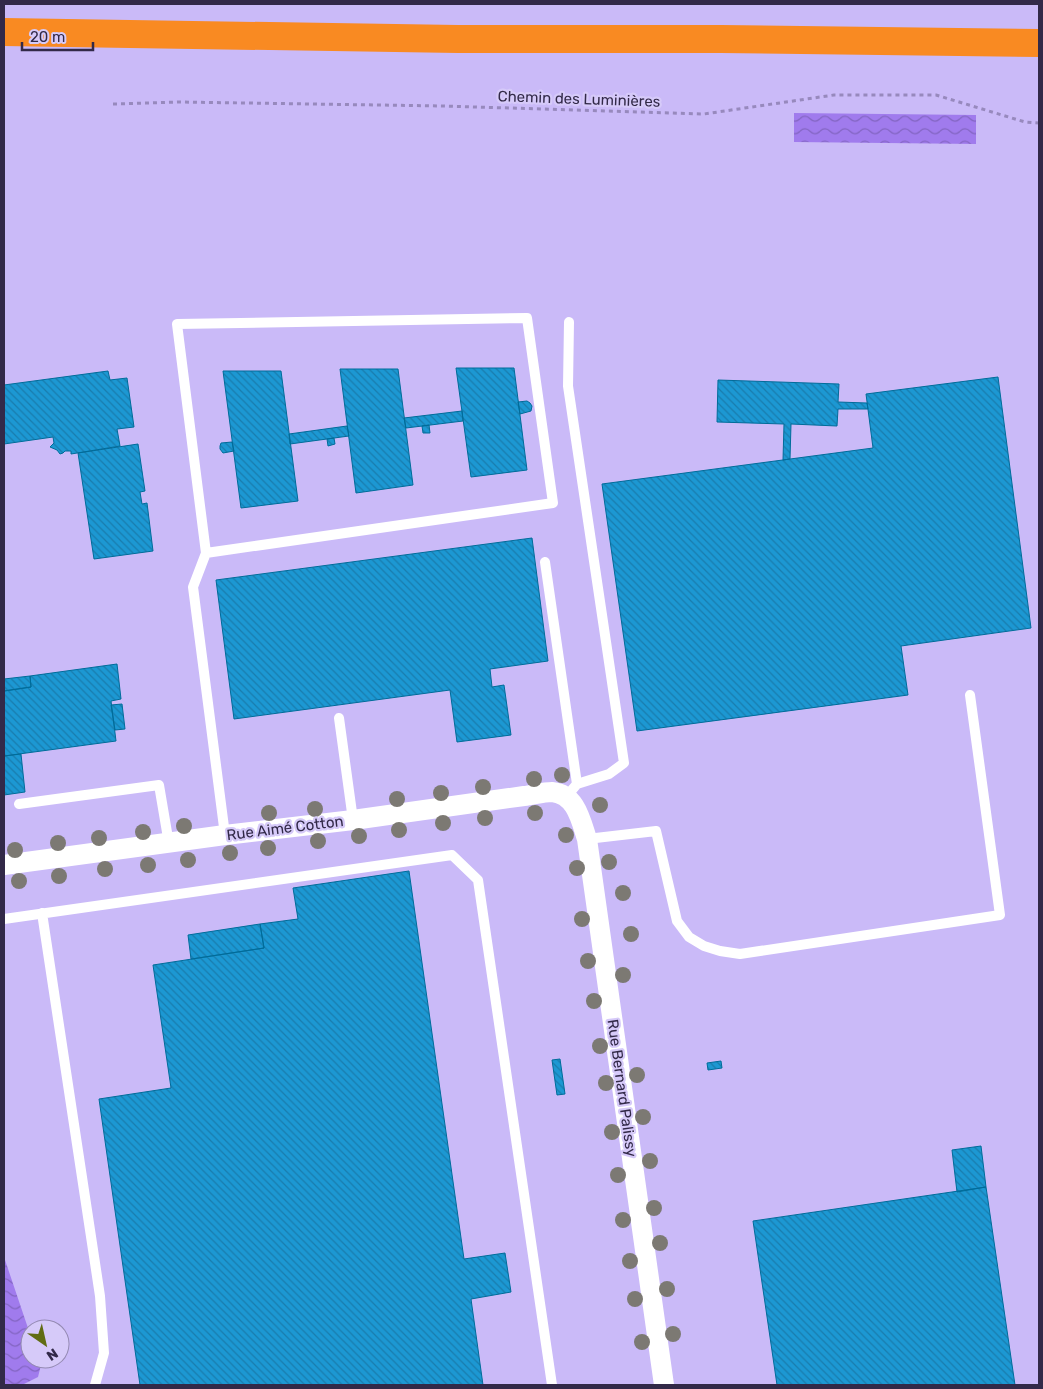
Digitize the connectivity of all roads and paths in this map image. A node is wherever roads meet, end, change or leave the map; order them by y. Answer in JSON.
{"nodes":[{"id":1,"x":4,"y":32,"type":"edge"},
{"id":2,"x":458,"y":39,"type":"junction"},
{"id":3,"x":1039,"y":43,"type":"edge"},
{"id":4,"x":4,"y":49,"type":"edge"},
{"id":5,"x":113,"y":104,"type":"dead end"},
{"id":6,"x":1039,"y":123,"type":"edge"},
{"id":7,"x":569,"y":322,"type":"dead end"},
{"id":8,"x":206,"y":552,"type":"junction"},
{"id":9,"x":545,"y":562,"type":"dead end"},
{"id":10,"x":970,"y":695,"type":"dead end"},
{"id":11,"x":339,"y":718,"type":"dead end"},
{"id":12,"x":572,"y":790,"type":"junction"},
{"id":13,"x":19,"y":804,"type":"dead end"},
{"id":14,"x":353,"y":820,"type":"junction"},
{"id":15,"x":226,"y":835,"type":"junction"},
{"id":16,"x":587,"y":839,"type":"junction"},
{"id":17,"x":169,"y":844,"type":"junction"},
{"id":18,"x":4,"y":866,"type":"edge"},
{"id":19,"x":42,"y":913,"type":"junction"},
{"id":20,"x":4,"y":919,"type":"edge"},
{"id":21,"x":95,"y":1385,"type":"edge"},
{"id":22,"x":552,"y":1385,"type":"edge"},
{"id":23,"x":664,"y":1385,"type":"edge"}],
"edges":[{"from":1,"to":2,"type":"highway"},
{"from":2,"to":3,"type":"highway"},
{"from":2,"to":4,"type":"highway"},
{"from":5,"to":6,"type":"path","name":"Chemin des Luminières"},
{"from":7,"to":12,"type":"lane"},
{"from":8,"to":8,"type":"lane"},
{"from":8,"to":15,"type":"lane"},
{"from":9,"to":12,"type":"lane"},
{"from":10,"to":16,"type":"lane"},
{"from":11,"to":14,"type":"lane"},
{"from":12,"to":14,"type":"street","name":"Rue Aimé Cotton"},
{"from":12,"to":16,"type":"street","name":"Rue Bernard Palissy"},
{"from":13,"to":17,"type":"lane"},
{"from":14,"to":15,"type":"street","name":"Rue Aimé Cotton"},
{"from":15,"to":17,"type":"street","name":"Rue Aimé Cotton"},
{"from":16,"to":23,"type":"street","name":"Rue Bernard Palissy"},
{"from":17,"to":18,"type":"street","name":"Rue Aimé Cotton"},
{"from":19,"to":20,"type":"lane"},
{"from":19,"to":21,"type":"lane"},
{"from":19,"to":22,"type":"lane"}]}
